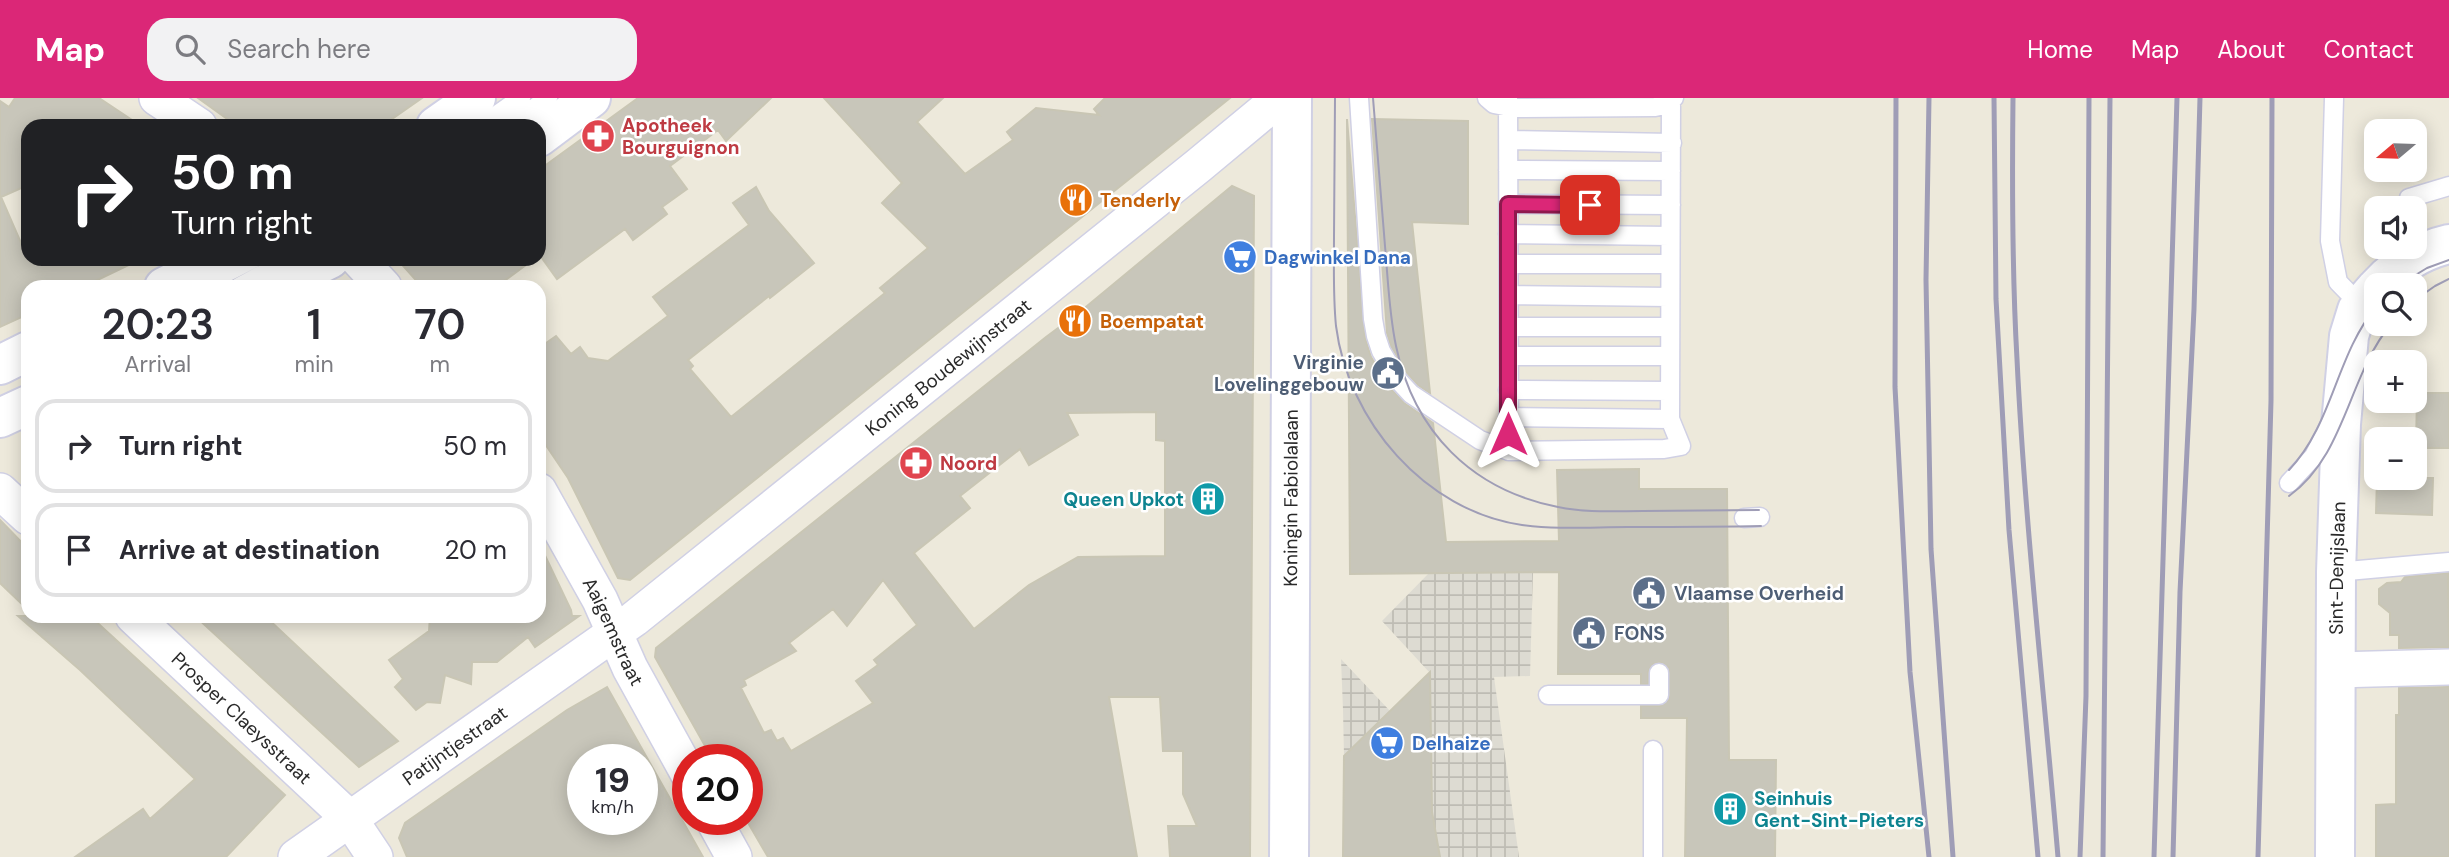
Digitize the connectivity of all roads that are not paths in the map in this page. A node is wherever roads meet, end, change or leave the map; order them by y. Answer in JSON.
{"nodes":[{"id":1,"x":157,"y":98,"type":"edge"},
{"id":2,"x":477,"y":98,"type":"edge"},
{"id":3,"x":521,"y":98,"type":"edge"},
{"id":4,"x":548,"y":98,"type":"edge"},
{"id":5,"x":591,"y":98,"type":"edge"},
{"id":6,"x":1280,"y":98,"type":"edge"},
{"id":7,"x":1292,"y":98,"type":"edge"},
{"id":8,"x":1359,"y":98,"type":"edge"},
{"id":9,"x":1487,"y":98,"type":"edge"},
{"id":10,"x":1508,"y":98,"type":"edge"},
{"id":11,"x":2334,"y":98,"type":"edge"},
{"id":12,"x":1672,"y":103,"type":"edge"},
{"id":13,"x":1508,"y":117,"type":"junction"},
{"id":14,"x":188,"y":119,"type":"edge"},
{"id":15,"x":446,"y":119,"type":"edge"},
{"id":16,"x":491,"y":119,"type":"edge"},
{"id":17,"x":520,"y":119,"type":"edge"},
{"id":18,"x":546,"y":132,"type":"edge"},
{"id":19,"x":1508,"y":140,"type":"junction"},
{"id":20,"x":1672,"y":143,"type":"junction"},
{"id":21,"x":1508,"y":170,"type":"junction"},
{"id":22,"x":1671,"y":171,"type":"junction"},
{"id":23,"x":2449,"y":186,"type":"edge"},
{"id":24,"x":2416,"y":196,"type":"edge"},
{"id":25,"x":1508,"y":204,"type":"junction"},
{"id":26,"x":1671,"y":205,"type":"junction"},
{"id":27,"x":1508,"y":234,"type":"junction"},
{"id":28,"x":1670,"y":236,"type":"junction"},
{"id":29,"x":1509,"y":264,"type":"junction"},
{"id":30,"x":1669,"y":264,"type":"junction"},
{"id":31,"x":205,"y":266,"type":"edge"},
{"id":32,"x":240,"y":266,"type":"edge"},
{"id":33,"x":279,"y":266,"type":"edge"},
{"id":34,"x":316,"y":266,"type":"edge"},
{"id":35,"x":364,"y":266,"type":"edge"},
{"id":36,"x":178,"y":280,"type":"edge"},
{"id":37,"x":212,"y":280,"type":"edge"},
{"id":38,"x":252,"y":280,"type":"edge"},
{"id":39,"x":287,"y":280,"type":"edge"},
{"id":40,"x":378,"y":280,"type":"edge"},
{"id":41,"x":2364,"y":280,"type":"edge"},
{"id":42,"x":1509,"y":295,"type":"junction"},
{"id":43,"x":1669,"y":297,"type":"junction"},
{"id":44,"x":2364,"y":320,"type":"edge"},
{"id":45,"x":1510,"y":327,"type":"junction"},
{"id":46,"x":1670,"y":327,"type":"junction"},
{"id":47,"x":21,"y":354,"type":"edge"},
{"id":48,"x":1510,"y":356,"type":"junction"},
{"id":49,"x":1669,"y":356,"type":"junction"},
{"id":50,"x":0,"y":365,"type":"edge"},
{"id":51,"x":1508,"y":390,"type":"junction"},
{"id":52,"x":2343,"y":390,"type":"junction"},
{"id":53,"x":21,"y":391,"type":"edge"},
{"id":54,"x":1670,"y":391,"type":"junction"},
{"id":55,"x":0,"y":401,"type":"edge"},
{"id":56,"x":21,"y":408,"type":"edge"},
{"id":57,"x":1508,"y":417,"type":"junction"},
{"id":58,"x":0,"y":418,"type":"edge"},
{"id":59,"x":1670,"y":419,"type":"junction"},
{"id":60,"x":1509,"y":451,"type":"junction"},
{"id":61,"x":2289,"y":484,"type":"dead end"},
{"id":62,"x":0,"y":491,"type":"edge"},
{"id":63,"x":546,"y":504,"type":"edge"},
{"id":64,"x":21,"y":510,"type":"edge"},
{"id":65,"x":2449,"y":562,"type":"edge"},
{"id":66,"x":2336,"y":572,"type":"junction"},
{"id":67,"x":140,"y":623,"type":"edge"},
{"id":68,"x":613,"y":633,"type":"junction"},
{"id":69,"x":2449,"y":667,"type":"edge"},
{"id":70,"x":2335,"y":670,"type":"junction"},
{"id":71,"x":1659,"y":673,"type":"dead end"},
{"id":72,"x":1548,"y":695,"type":"dead end"},
{"id":73,"x":672,"y":745,"type":"edge"},
{"id":74,"x":1653,"y":750,"type":"dead end"},
{"id":75,"x":349,"y":818,"type":"junction"},
{"id":76,"x":722,"y":835,"type":"edge"},
{"id":77,"x":296,"y":857,"type":"edge"},
{"id":78,"x":374,"y":857,"type":"edge"},
{"id":79,"x":734,"y":857,"type":"edge"},
{"id":80,"x":1289,"y":857,"type":"edge"},
{"id":81,"x":1653,"y":857,"type":"edge"},
{"id":82,"x":2335,"y":857,"type":"edge"}],
"edges":[{"from":1,"to":14,"type":"street"},
{"from":2,"to":15,"type":"street"},
{"from":3,"to":16,"type":"lane"},
{"from":4,"to":17,"type":"lane"},
{"from":5,"to":18,"type":"street"},
{"from":6,"to":68,"type":"street","name":"Koning Boudewijnstraat"},
{"from":7,"to":80,"type":"street","name":"Koningin Fabiolalaan"},
{"from":8,"to":60,"type":"lane"},
{"from":9,"to":12,"type":"lane"},
{"from":10,"to":13,"type":"lane"},
{"from":11,"to":41,"type":"lane"},
{"from":12,"to":13,"type":"lane"},
{"from":12,"to":20,"type":"lane"},
{"from":13,"to":19,"type":"lane"},
{"from":19,"to":20,"type":"lane"},
{"from":19,"to":21,"type":"lane"},
{"from":20,"to":22,"type":"lane"},
{"from":21,"to":22,"type":"lane"},
{"from":21,"to":25,"type":"lane"},
{"from":22,"to":26,"type":"lane"},
{"from":23,"to":24,"type":"lane"},
{"from":25,"to":26,"type":"lane"},
{"from":25,"to":27,"type":"lane"},
{"from":26,"to":28,"type":"lane"},
{"from":27,"to":28,"type":"lane"},
{"from":27,"to":29,"type":"lane"},
{"from":28,"to":30,"type":"lane"},
{"from":29,"to":30,"type":"lane"},
{"from":29,"to":42,"type":"lane"},
{"from":30,"to":43,"type":"lane"},
{"from":31,"to":36,"type":"street"},
{"from":32,"to":37,"type":"lane"},
{"from":33,"to":38,"type":"lane"},
{"from":34,"to":39,"type":"street"},
{"from":35,"to":40,"type":"street"},
{"from":42,"to":43,"type":"lane"},
{"from":42,"to":45,"type":"lane"},
{"from":43,"to":46,"type":"lane"},
{"from":44,"to":52,"type":"street","name":"Sint-Denijslaan"},
{"from":45,"to":46,"type":"lane"},
{"from":45,"to":48,"type":"lane"},
{"from":46,"to":49,"type":"lane"},
{"from":47,"to":50,"type":"street"},
{"from":48,"to":49,"type":"lane"},
{"from":48,"to":51,"type":"lane"},
{"from":49,"to":54,"type":"lane"},
{"from":51,"to":54,"type":"lane"},
{"from":51,"to":57,"type":"lane"},
{"from":52,"to":61,"type":"lane"},
{"from":52,"to":66,"type":"street","name":"Sint-Denijslaan"},
{"from":53,"to":55,"type":"lane"},
{"from":54,"to":59,"type":"lane"},
{"from":56,"to":58,"type":"street"},
{"from":57,"to":59,"type":"lane"},
{"from":57,"to":60,"type":"lane"},
{"from":59,"to":60,"type":"lane"},
{"from":62,"to":64,"type":"street"},
{"from":63,"to":68,"type":"street","name":"Aaigemstraat"},
{"from":65,"to":66,"type":"lane"},
{"from":66,"to":70,"type":"street","name":"Sint-Denijslaan"},
{"from":67,"to":75,"type":"street","name":"Prosper Claeysstraat"},
{"from":68,"to":73,"type":"street","name":"Aaigemstraat"},
{"from":68,"to":75,"type":"street","name":"Patijntjestraat"},
{"from":69,"to":70,"type":"street"},
{"from":70,"to":82,"type":"street","name":"Sint-Denijslaan"},
{"from":71,"to":72,"type":"lane"},
{"from":74,"to":81,"type":"lane"},
{"from":75,"to":77,"type":"street","name":"Patijntjestraat"},
{"from":75,"to":78,"type":"street","name":"Prosper Claeysstraat"},
{"from":76,"to":79,"type":"street"}]}
